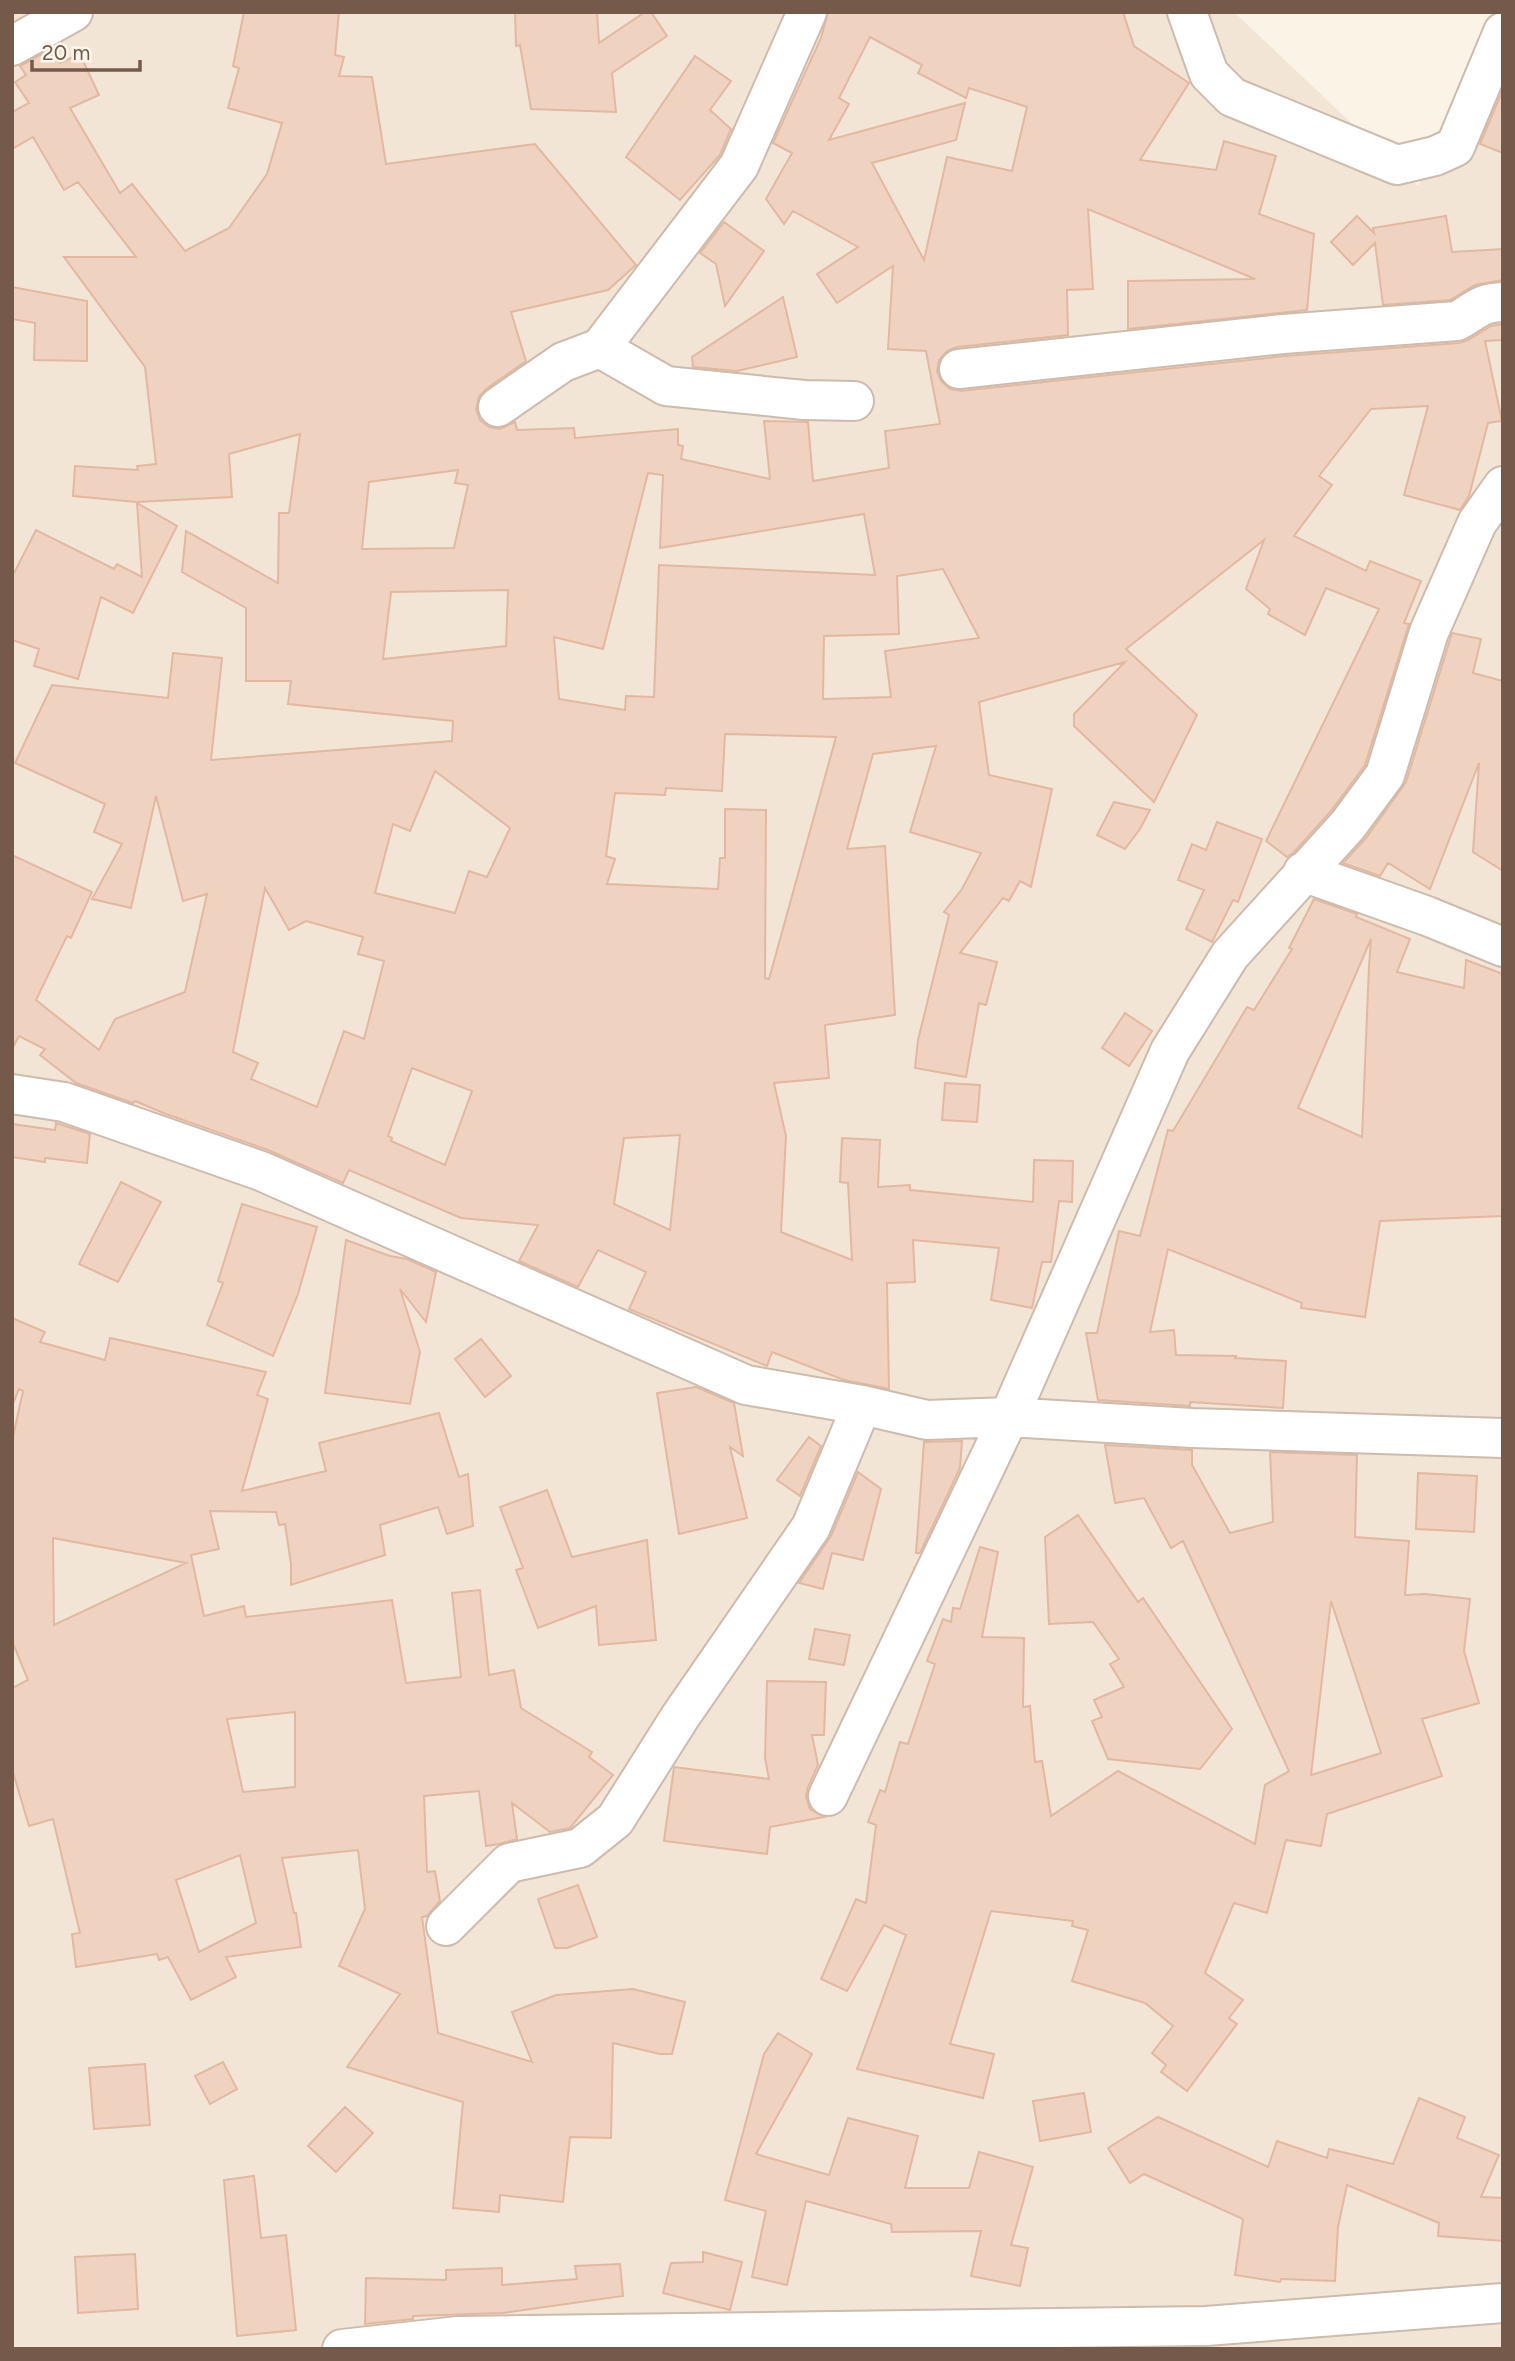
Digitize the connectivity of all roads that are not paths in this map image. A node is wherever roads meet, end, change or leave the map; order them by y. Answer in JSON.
{"nodes":[{"id":1,"x":73,"y":12,"type":"edge"},
{"id":2,"x":807,"y":12,"type":"edge"},
{"id":3,"x":1187,"y":12,"type":"edge"},
{"id":4,"x":1503,"y":32,"type":"edge"},
{"id":5,"x":12,"y":46,"type":"edge"},
{"id":6,"x":1503,"y":302,"type":"edge"},
{"id":7,"x":600,"y":348,"type":"junction"},
{"id":8,"x":959,"y":369,"type":"dead end"},
{"id":9,"x":854,"y":401,"type":"dead end"},
{"id":10,"x":498,"y":407,"type":"dead end"},
{"id":11,"x":1503,"y":486,"type":"edge"},
{"id":12,"x":1303,"y":872,"type":"junction"},
{"id":13,"x":1503,"y":947,"type":"edge"},
{"id":14,"x":12,"y":1094,"type":"edge"},
{"id":15,"x":862,"y":1405,"type":"junction"},
{"id":16,"x":1009,"y":1417,"type":"junction"},
{"id":17,"x":1503,"y":1438,"type":"edge"},
{"id":18,"x":828,"y":1797,"type":"dead end"},
{"id":19,"x":446,"y":1926,"type":"dead end"},
{"id":20,"x":1503,"y":2303,"type":"edge"},
{"id":21,"x":342,"y":2349,"type":"edge"}],
"edges":[{"from":1,"to":5,"type":"street"},
{"from":2,"to":7,"type":"street"},
{"from":3,"to":4,"type":"street"},
{"from":6,"to":8,"type":"street"},
{"from":7,"to":9,"type":"street"},
{"from":7,"to":10,"type":"street"},
{"from":11,"to":12,"type":"street"},
{"from":12,"to":13,"type":"street"},
{"from":12,"to":16,"type":"street"},
{"from":14,"to":15,"type":"street"},
{"from":15,"to":16,"type":"street"},
{"from":15,"to":19,"type":"street"},
{"from":16,"to":17,"type":"street"},
{"from":16,"to":18,"type":"street"},
{"from":20,"to":21,"type":"street"}]}
